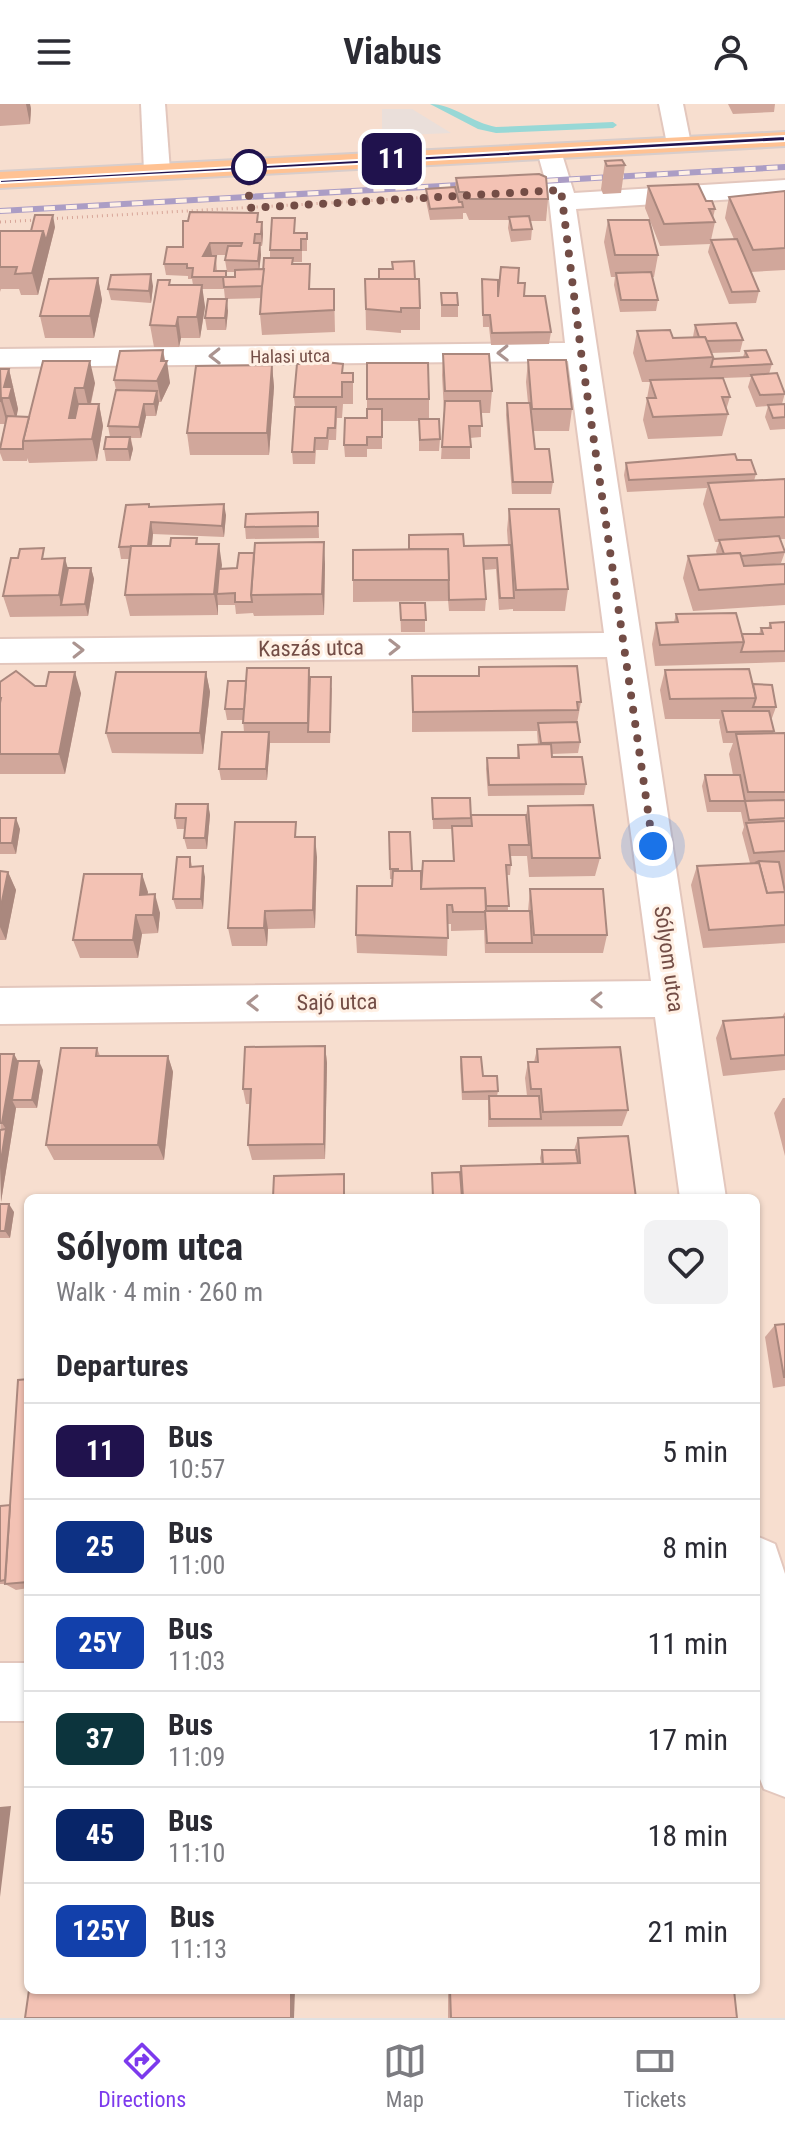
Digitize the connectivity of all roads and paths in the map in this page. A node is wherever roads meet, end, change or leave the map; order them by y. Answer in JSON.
{"nodes":[{"id":1,"x":153,"y":104,"type":"edge"},
{"id":2,"x":671,"y":104,"type":"edge"},
{"id":3,"x":785,"y":139,"type":"edge"},
{"id":4,"x":679,"y":144,"type":"junction"},
{"id":5,"x":549,"y":151,"type":"junction"},
{"id":6,"x":157,"y":171,"type":"junction"},
{"id":7,"x":0,"y":180,"type":"edge"},
{"id":8,"x":785,"y":188,"type":"edge"},
{"id":9,"x":436,"y":197,"type":"edge"},
{"id":10,"x":561,"y":202,"type":"junction"},
{"id":11,"x":0,"y":222,"type":"edge"},
{"id":12,"x":581,"y":352,"type":"junction"},
{"id":13,"x":0,"y":358,"type":"edge"},
{"id":14,"x":623,"y":645,"type":"junction"},
{"id":15,"x":0,"y":651,"type":"edge"},
{"id":16,"x":675,"y":999,"type":"junction"},
{"id":17,"x":0,"y":1006,"type":"edge"},
{"id":18,"x":702,"y":1194,"type":"edge"},
{"id":19,"x":760,"y":1624,"type":"edge"},
{"id":20,"x":764,"y":1684,"type":"edge"},
{"id":21,"x":0,"y":1692,"type":"edge"},
{"id":22,"x":24,"y":1692,"type":"edge"},
{"id":23,"x":785,"y":1768,"type":"edge"}],
"edges":[{"from":1,"to":6,"type":"street"},
{"from":2,"to":4,"type":"street"},
{"from":3,"to":4,"type":"main road"},
{"from":4,"to":5,"type":"main road"},
{"from":5,"to":6,"type":"main road"},
{"from":5,"to":10,"type":"street","name":"Sólyom utca"},
{"from":6,"to":7,"type":"main road"},
{"from":8,"to":10,"type":"street"},
{"from":9,"to":11,"type":"path"},
{"from":10,"to":12,"type":"street","name":"Sólyom utca"},
{"from":12,"to":13,"type":"street","name":"Halasi utca","one_way":true},
{"from":12,"to":14,"type":"street","name":"Sólyom utca"},
{"from":15,"to":14,"type":"street","name":"Kaszás utca","one_way":true},
{"from":14,"to":16,"type":"street","name":"Sólyom utca"},
{"from":16,"to":17,"type":"street","name":"Sajó utca","one_way":true},
{"from":16,"to":18,"type":"street","name":"Sólyom utca"},
{"from":19,"to":20,"type":"street"},
{"from":20,"to":23,"type":"street"},
{"from":21,"to":22,"type":"street"}]}
